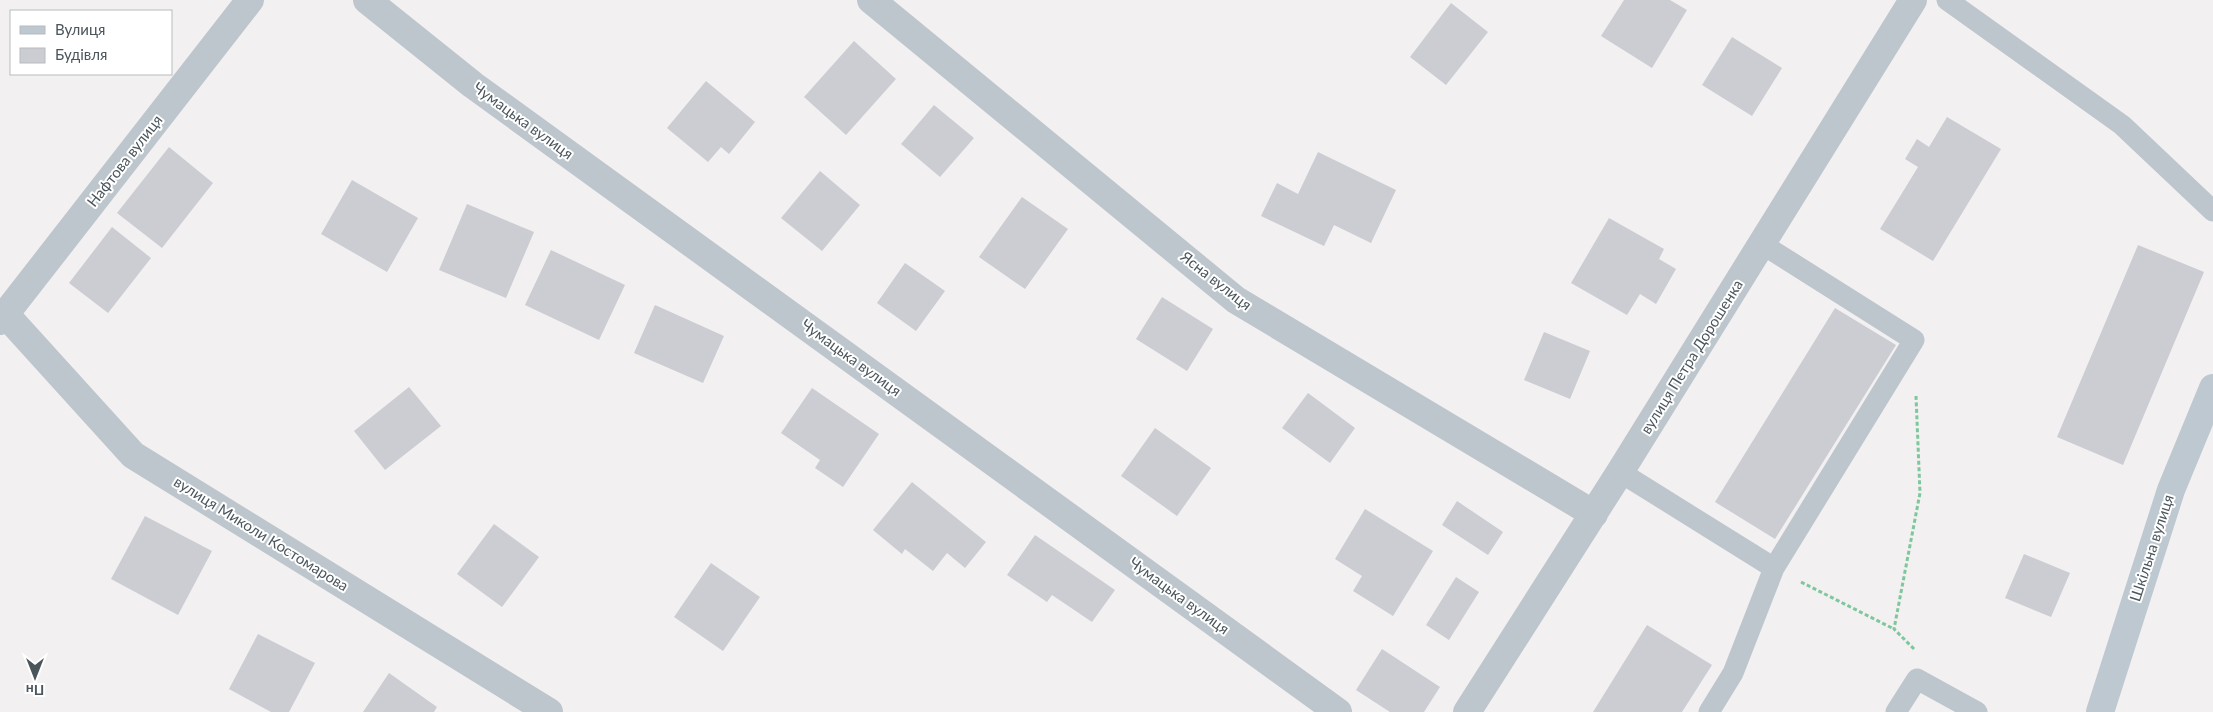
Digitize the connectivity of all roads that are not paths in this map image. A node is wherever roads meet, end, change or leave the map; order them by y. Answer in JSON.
{"nodes":[{"id":1,"x":250,"y":0,"type":"edge"},
{"id":2,"x":367,"y":0,"type":"edge"},
{"id":3,"x":871,"y":0,"type":"edge"},
{"id":4,"x":1913,"y":0,"type":"edge"},
{"id":5,"x":1947,"y":0,"type":"edge"},
{"id":6,"x":2213,"y":211,"type":"edge"},
{"id":7,"x":1762,"y":244,"type":"junction"},
{"id":8,"x":3,"y":318,"type":"edge"},
{"id":9,"x":2213,"y":388,"type":"edge"},
{"id":10,"x":1620,"y":472,"type":"junction"},
{"id":11,"x":1594,"y":514,"type":"junction"},
{"id":12,"x":1774,"y":568,"type":"junction"},
{"id":13,"x":549,"y":712,"type":"edge"},
{"id":14,"x":1338,"y":712,"type":"edge"},
{"id":15,"x":1467,"y":712,"type":"edge"},
{"id":16,"x":1709,"y":712,"type":"edge"},
{"id":17,"x":1896,"y":712,"type":"edge"},
{"id":18,"x":1977,"y":712,"type":"edge"},
{"id":19,"x":2100,"y":712,"type":"edge"}],
"edges":[{"from":1,"to":8,"type":"street","name":"Нафтова вулиця"},
{"from":2,"to":14,"type":"street","name":"Чумацька вулиця"},
{"from":3,"to":11,"type":"street","name":"Ясна вулиця"},
{"from":4,"to":7,"type":"street","name":"вулиця Петра Дорошенка"},
{"from":5,"to":6,"type":"lane"},
{"from":7,"to":10,"type":"street","name":"вулиця Петра Дорошенка"},
{"from":7,"to":12,"type":"lane"},
{"from":8,"to":13,"type":"street","name":"вулиця Миколи Костомарова"},
{"from":9,"to":19,"type":"street","name":"Шкільна вулиця"},
{"from":10,"to":11,"type":"street","name":"вулиця Петра Дорошенка"},
{"from":10,"to":12,"type":"lane"},
{"from":11,"to":15,"type":"street","name":"вулиця Петра Дорошенка"},
{"from":12,"to":16,"type":"lane"},
{"from":17,"to":18,"type":"lane"}]}
